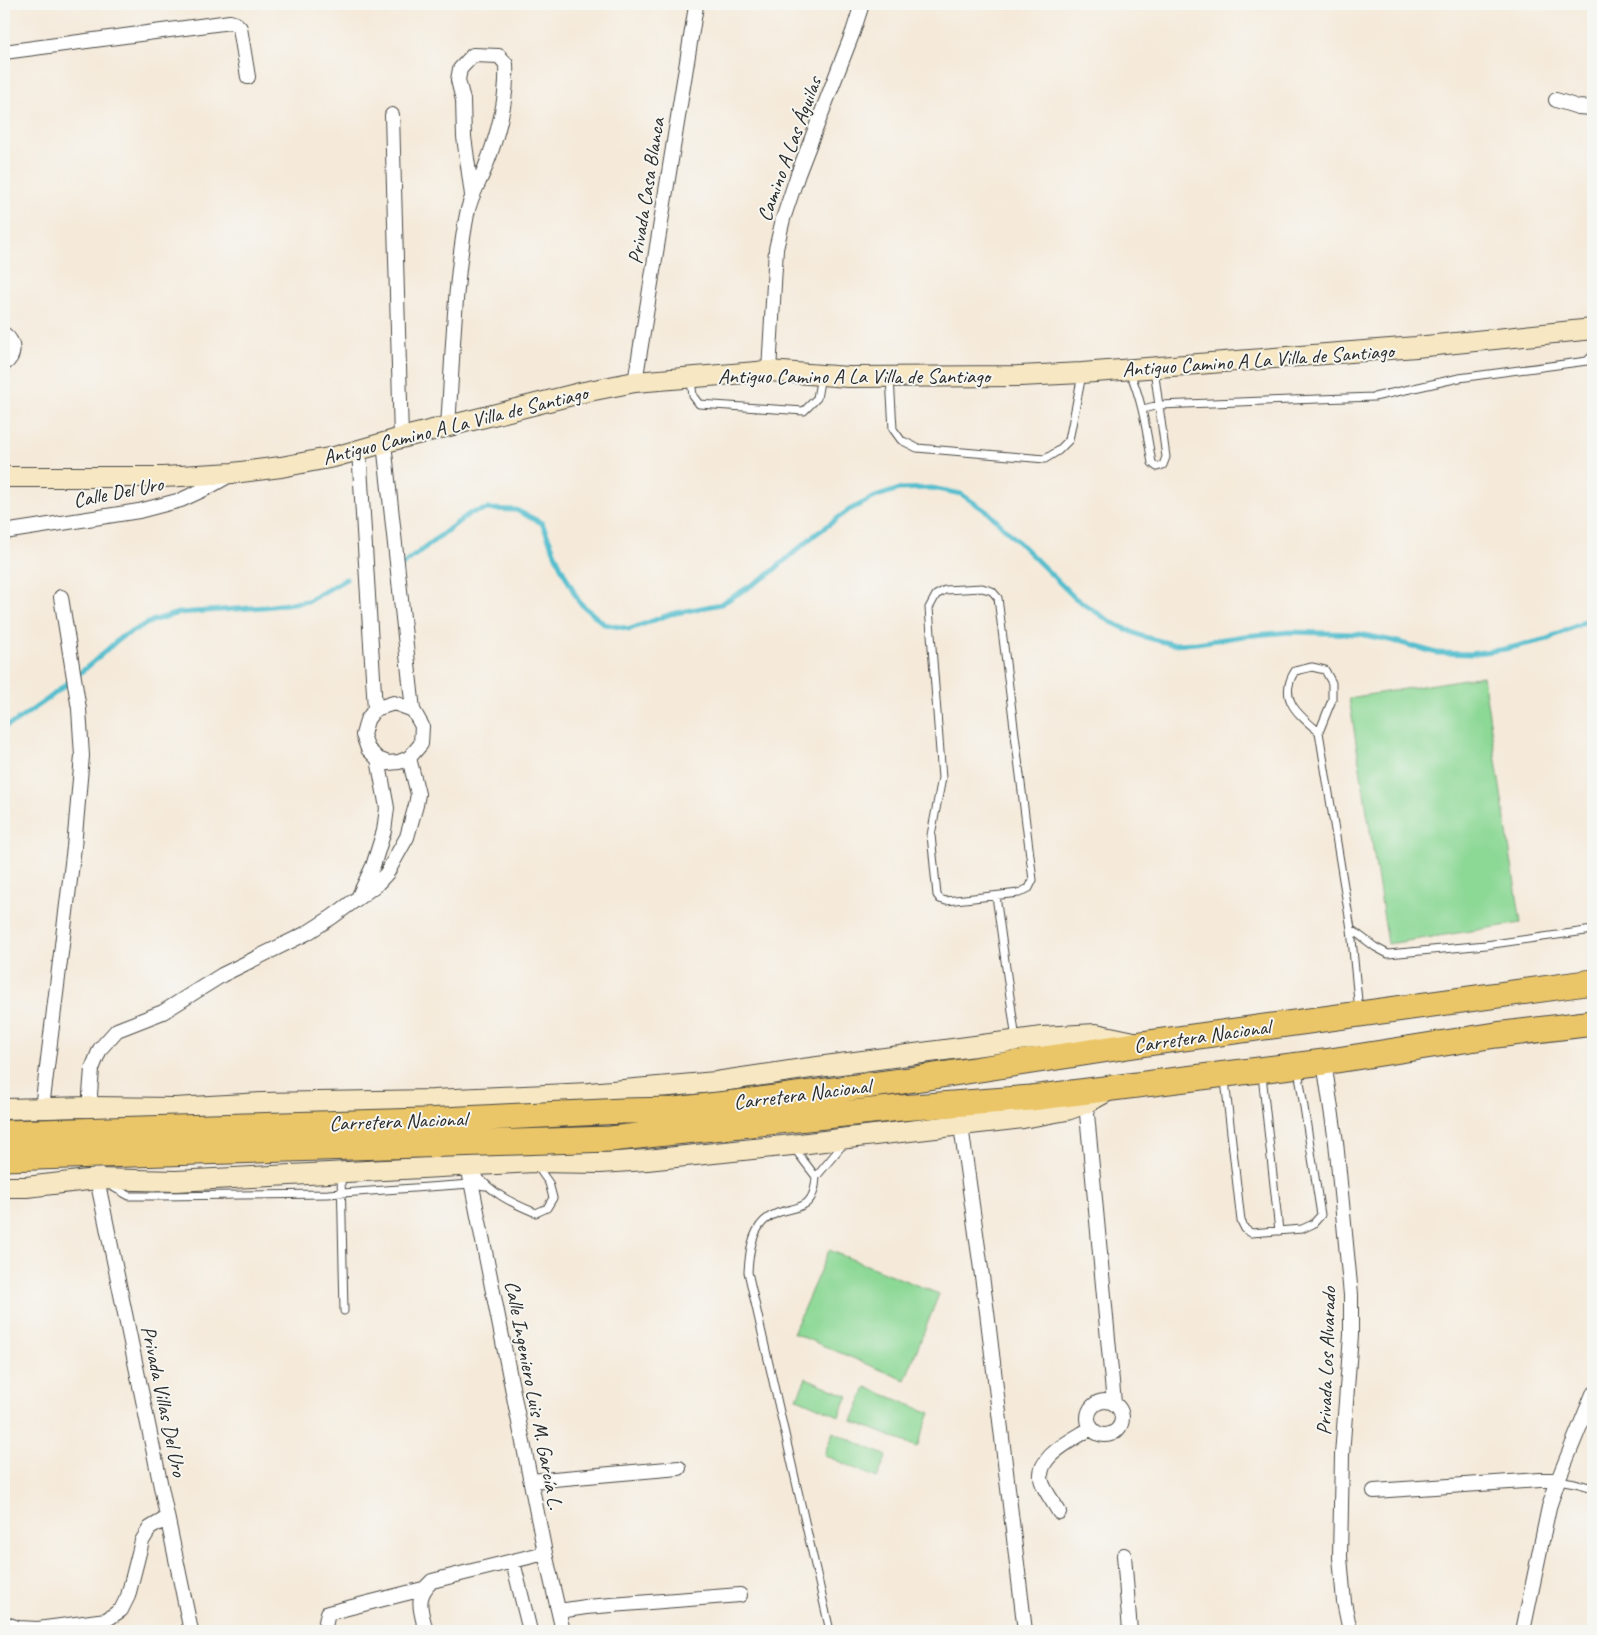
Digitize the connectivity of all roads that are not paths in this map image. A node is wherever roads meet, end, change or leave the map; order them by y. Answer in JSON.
{"nodes":[{"id":1,"x":862,"y":4,"type":"edge"},
{"id":2,"x":696,"y":6,"type":"dead end"},
{"id":3,"x":4,"y":52,"type":"edge"},
{"id":4,"x":248,"y":77,"type":"dead end"},
{"id":5,"x":1556,"y":100,"type":"dead end"},
{"id":6,"x":1593,"y":108,"type":"edge"},
{"id":7,"x":392,"y":115,"type":"dead end"},
{"id":8,"x":472,"y":195,"type":"junction"},
{"id":9,"x":1593,"y":329,"type":"edge"},
{"id":10,"x":4,"y":334,"type":"edge"},
{"id":11,"x":1593,"y":355,"type":"edge"},
{"id":12,"x":4,"y":364,"type":"edge"},
{"id":13,"x":1154,"y":368,"type":"junction"},
{"id":14,"x":1128,"y":370,"type":"junction"},
{"id":15,"x":769,"y":371,"type":"junction"},
{"id":16,"x":1082,"y":373,"type":"junction"},
{"id":17,"x":821,"y":375,"type":"junction"},
{"id":18,"x":690,"y":377,"type":"junction"},
{"id":19,"x":890,"y":377,"type":"junction"},
{"id":20,"x":636,"y":382,"type":"junction"},
{"id":21,"x":1159,"y":405,"type":"junction"},
{"id":22,"x":1143,"y":409,"type":"junction"},
{"id":23,"x":448,"y":426,"type":"junction"},
{"id":24,"x":393,"y":440,"type":"junction"},
{"id":25,"x":359,"y":450,"type":"junction"},
{"id":26,"x":233,"y":473,"type":"junction"},
{"id":27,"x":4,"y":476,"type":"edge"},
{"id":28,"x":4,"y":532,"type":"edge"},
{"id":29,"x":61,"y":597,"type":"dead end"},
{"id":30,"x":375,"y":709,"type":"junction"},
{"id":31,"x":414,"y":710,"type":"junction"},
{"id":32,"x":1319,"y":732,"type":"junction"},
{"id":33,"x":409,"y":758,"type":"junction"},
{"id":34,"x":378,"y":760,"type":"junction"},
{"id":35,"x":996,"y":896,"type":"junction"},
{"id":36,"x":358,"y":898,"type":"junction"},
{"id":37,"x":1351,"y":929,"type":"junction"},
{"id":38,"x":1593,"y":930,"type":"edge"},
{"id":39,"x":1593,"y":982,"type":"edge"},
{"id":40,"x":1360,"y":1014,"type":"junction"},
{"id":41,"x":1593,"y":1023,"type":"edge"},
{"id":42,"x":1016,"y":1041,"type":"junction"},
{"id":43,"x":1141,"y":1044,"type":"junction"},
{"id":44,"x":1324,"y":1062,"type":"junction"},
{"id":45,"x":1298,"y":1066,"type":"junction"},
{"id":46,"x":1261,"y":1070,"type":"junction"},
{"id":47,"x":1224,"y":1074,"type":"junction"},
{"id":48,"x":1116,"y":1087,"type":"junction"},
{"id":49,"x":1086,"y":1103,"type":"junction"},
{"id":50,"x":91,"y":1107,"type":"junction"},
{"id":51,"x":12,"y":1108,"type":"edge"},
{"id":52,"x":42,"y":1108,"type":"junction"},
{"id":53,"x":176,"y":1108,"type":"junction"},
{"id":54,"x":961,"y":1126,"type":"junction"},
{"id":55,"x":4,"y":1133,"type":"edge"},
{"id":56,"x":848,"y":1138,"type":"junction"},
{"id":57,"x":792,"y":1145,"type":"junction"},
{"id":58,"x":4,"y":1158,"type":"edge"},
{"id":59,"x":534,"y":1162,"type":"junction"},
{"id":60,"x":341,"y":1173,"type":"junction"},
{"id":61,"x":816,"y":1177,"type":"junction"},
{"id":62,"x":98,"y":1179,"type":"junction"},
{"id":63,"x":475,"y":1179,"type":"junction"},
{"id":64,"x":176,"y":1181,"type":"junction"},
{"id":65,"x":4,"y":1187,"type":"edge"},
{"id":66,"x":26,"y":1187,"type":"junction"},
{"id":67,"x":340,"y":1193,"type":"junction"},
{"id":68,"x":1279,"y":1231,"type":"junction"},
{"id":69,"x":344,"y":1311,"type":"dead end"},
{"id":70,"x":1593,"y":1394,"type":"edge"},
{"id":71,"x":1114,"y":1403,"type":"junction"},
{"id":72,"x":1091,"y":1428,"type":"junction"},
{"id":73,"x":679,"y":1468,"type":"dead end"},
{"id":74,"x":1558,"y":1480,"type":"junction"},
{"id":75,"x":531,"y":1481,"type":"junction"},
{"id":76,"x":1593,"y":1488,"type":"edge"},
{"id":77,"x":1374,"y":1491,"type":"dead end"},
{"id":78,"x":1059,"y":1512,"type":"dead end"},
{"id":79,"x":167,"y":1518,"type":"junction"},
{"id":80,"x":545,"y":1553,"type":"junction"},
{"id":81,"x":1124,"y":1555,"type":"dead end"},
{"id":82,"x":514,"y":1562,"type":"junction"},
{"id":83,"x":423,"y":1590,"type":"junction"},
{"id":84,"x":740,"y":1595,"type":"dead end"},
{"id":85,"x":559,"y":1612,"type":"junction"},
{"id":86,"x":4,"y":1623,"type":"edge"},
{"id":87,"x":192,"y":1631,"type":"edge"},
{"id":88,"x":324,"y":1631,"type":"edge"},
{"id":89,"x":426,"y":1631,"type":"edge"},
{"id":90,"x":530,"y":1631,"type":"edge"},
{"id":91,"x":563,"y":1631,"type":"edge"},
{"id":92,"x":830,"y":1631,"type":"edge"},
{"id":93,"x":1025,"y":1631,"type":"edge"},
{"id":94,"x":1130,"y":1631,"type":"edge"},
{"id":95,"x":1350,"y":1631,"type":"edge"},
{"id":96,"x":1523,"y":1631,"type":"edge"}],
"edges":[{"from":1,"to":15,"type":"street","name":"Camino A Las Águilas"},
{"from":2,"to":20,"type":"street","name":"Privada Casa Blanca"},
{"from":3,"to":4,"type":"street"},
{"from":5,"to":6,"type":"street"},
{"from":7,"to":24,"type":"street"},
{"from":8,"to":8,"type":"street"},
{"from":8,"to":23,"type":"street"},
{"from":9,"to":13,"type":"street","name":"Antiguo Camino A La Villa de Santiago"},
{"from":10,"to":12,"type":"street"},
{"from":11,"to":21,"type":"lane"},
{"from":13,"to":14,"type":"street","name":"Antiguo Camino A La Villa de Santiago"},
{"from":13,"to":21,"type":"lane"},
{"from":14,"to":16,"type":"street","name":"Antiguo Camino A La Villa de Santiago"},
{"from":14,"to":22,"type":"lane"},
{"from":15,"to":17,"type":"street","name":"Antiguo Camino A La Villa de Santiago"},
{"from":15,"to":18,"type":"street","name":"Antiguo Camino A La Villa de Santiago"},
{"from":16,"to":19,"type":"street","name":"Antiguo Camino A La Villa de Santiago"},
{"from":16,"to":19,"type":"lane"},
{"from":17,"to":18,"type":"lane"},
{"from":17,"to":19,"type":"street","name":"Antiguo Camino A La Villa de Santiago"},
{"from":18,"to":20,"type":"street","name":"Antiguo Camino A La Villa de Santiago"},
{"from":20,"to":23,"type":"street","name":"Antiguo Camino A La Villa de Santiago"},
{"from":21,"to":22,"type":"lane"},
{"from":21,"to":22,"type":"lane"},
{"from":23,"to":24,"type":"street","name":"Antiguo Camino A La Villa de Santiago"},
{"from":24,"to":25,"type":"street","name":"Antiguo Camino A La Villa de Santiago"},
{"from":24,"to":31,"type":"street"},
{"from":25,"to":26,"type":"street","name":"Antiguo Camino A La Villa de Santiago"},
{"from":25,"to":30,"type":"street"},
{"from":26,"to":27,"type":"street","name":"Antiguo Camino A La Villa de Santiago"},
{"from":26,"to":28,"type":"street","name":"Calle Del Uro"},
{"from":29,"to":52,"type":"street"},
{"from":30,"to":31,"type":"street"},
{"from":30,"to":34,"type":"street"},
{"from":31,"to":33,"type":"street"},
{"from":32,"to":32,"type":"lane"},
{"from":32,"to":37,"type":"lane"},
{"from":33,"to":34,"type":"street"},
{"from":33,"to":36,"type":"street","name":"Privada Villas Del Uro"},
{"from":34,"to":36,"type":"street"},
{"from":35,"to":35,"type":"lane"},
{"from":35,"to":42,"type":"lane"},
{"from":36,"to":50,"type":"street","name":"Privada Villas Del Uro"},
{"from":37,"to":38,"type":"lane"},
{"from":37,"to":40,"type":"lane"},
{"from":39,"to":40,"type":"highway","name":"Carretera Nacional"},
{"from":40,"to":43,"type":"highway","name":"Carretera Nacional"},
{"from":41,"to":44,"type":"highway","name":"Carretera Nacional"},
{"from":42,"to":43,"type":"street"},
{"from":42,"to":53,"type":"street"},
{"from":43,"to":55,"type":"highway","name":"Carretera Nacional","bridge":true},
{"from":44,"to":45,"type":"highway","name":"Carretera Nacional"},
{"from":44,"to":95,"type":"street","name":"Privada Los Alvarado"},
{"from":45,"to":46,"type":"highway","name":"Carretera Nacional"},
{"from":45,"to":68,"type":"lane"},
{"from":46,"to":47,"type":"highway","name":"Carretera Nacional"},
{"from":46,"to":68,"type":"lane"},
{"from":47,"to":48,"type":"highway","name":"Carretera Nacional"},
{"from":47,"to":68,"type":"lane"},
{"from":48,"to":49,"type":"street"},
{"from":48,"to":58,"type":"highway","name":"Carretera Nacional","bridge":true},
{"from":49,"to":54,"type":"street"},
{"from":49,"to":71,"type":"street"},
{"from":50,"to":52,"type":"street"},
{"from":50,"to":53,"type":"street"},
{"from":50,"to":62,"type":"street","name":"Privada Villas Del Uro"},
{"from":51,"to":52,"type":"street"},
{"from":51,"to":66,"type":"street"},
{"from":53,"to":64,"type":"street"},
{"from":54,"to":56,"type":"street"},
{"from":54,"to":93,"type":"street"},
{"from":56,"to":57,"type":"street"},
{"from":56,"to":61,"type":"lane"},
{"from":57,"to":59,"type":"street"},
{"from":57,"to":61,"type":"lane"},
{"from":59,"to":63,"type":"street"},
{"from":59,"to":63,"type":"lane"},
{"from":60,"to":63,"type":"street"},
{"from":60,"to":64,"type":"street"},
{"from":60,"to":67,"type":"lane"},
{"from":61,"to":92,"type":"lane"},
{"from":62,"to":64,"type":"street"},
{"from":62,"to":66,"type":"street"},
{"from":62,"to":67,"type":"lane"},
{"from":62,"to":79,"type":"street","name":"Privada Villas Del Uro"},
{"from":63,"to":67,"type":"lane"},
{"from":63,"to":75,"type":"street","name":"Calle Ingeniero Luis M. García L."},
{"from":65,"to":66,"type":"street"},
{"from":67,"to":69,"type":"lane"},
{"from":70,"to":74,"type":"street"},
{"from":71,"to":72,"type":"street"},
{"from":71,"to":72,"type":"street"},
{"from":72,"to":78,"type":"street"},
{"from":73,"to":75,"type":"street"},
{"from":74,"to":76,"type":"lane"},
{"from":74,"to":77,"type":"street"},
{"from":74,"to":96,"type":"street"},
{"from":75,"to":80,"type":"street","name":"Calle Ingeniero Luis M. García L."},
{"from":79,"to":86,"type":"street"},
{"from":79,"to":87,"type":"street","name":"Privada Villas Del Uro"},
{"from":80,"to":82,"type":"street"},
{"from":80,"to":85,"type":"street","name":"Calle Ingeniero Luis M. García L."},
{"from":81,"to":94,"type":"street"},
{"from":82,"to":83,"type":"street"},
{"from":82,"to":90,"type":"street"},
{"from":83,"to":88,"type":"street"},
{"from":83,"to":89,"type":"street"},
{"from":84,"to":85,"type":"street"},
{"from":85,"to":91,"type":"street","name":"Calle Ingeniero Luis M. García L."}]}
